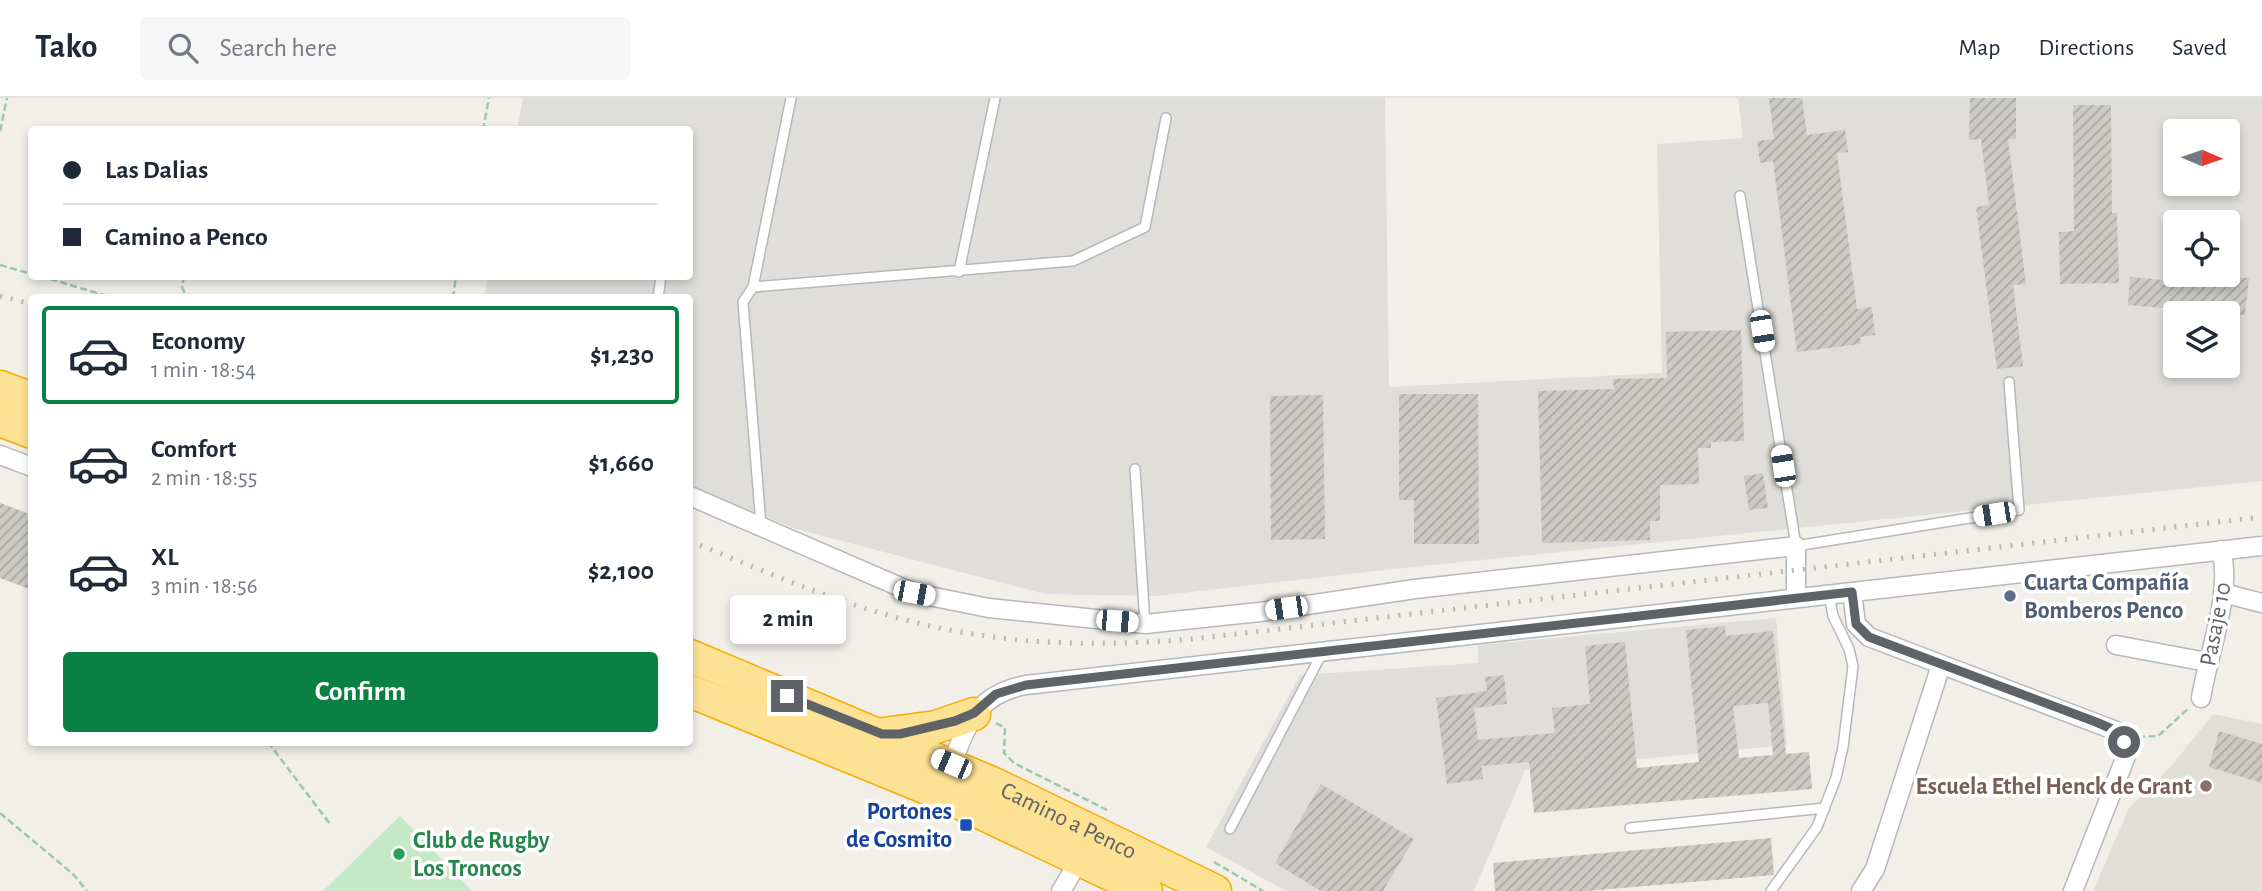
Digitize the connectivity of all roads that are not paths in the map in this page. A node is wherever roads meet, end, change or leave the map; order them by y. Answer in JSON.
{"nodes":[{"id":1,"x":792,"y":98,"type":"edge"},
{"id":2,"x":995,"y":98,"type":"edge"},
{"id":3,"x":1166,"y":118,"type":"dead end"},
{"id":4,"x":1740,"y":197,"type":"dead end"},
{"id":5,"x":959,"y":272,"type":"junction"},
{"id":6,"x":754,"y":287,"type":"junction"},
{"id":7,"x":2009,"y":382,"type":"dead end"},
{"id":8,"x":0,"y":387,"type":"edge"},
{"id":9,"x":28,"y":398,"type":"edge"},
{"id":10,"x":0,"y":420,"type":"edge"},
{"id":11,"x":28,"y":430,"type":"edge"},
{"id":12,"x":0,"y":455,"type":"edge"},
{"id":13,"x":28,"y":466,"type":"edge"},
{"id":14,"x":1135,"y":469,"type":"dead end"},
{"id":15,"x":693,"y":497,"type":"edge"},
{"id":16,"x":761,"y":525,"type":"junction"},
{"id":17,"x":1796,"y":546,"type":"junction"},
{"id":18,"x":2262,"y":546,"type":"edge"},
{"id":19,"x":2221,"y":550,"type":"junction"},
{"id":20,"x":1852,"y":592,"type":"junction"},
{"id":21,"x":2223,"y":593,"type":"junction"},
{"id":22,"x":1829,"y":594,"type":"junction"},
{"id":23,"x":1796,"y":598,"type":"junction"},
{"id":24,"x":2262,"y":603,"type":"edge"},
{"id":25,"x":1145,"y":624,"type":"junction"},
{"id":26,"x":2116,"y":645,"type":"dead end"},
{"id":27,"x":1322,"y":651,"type":"junction"},
{"id":28,"x":693,"y":657,"type":"edge"},
{"id":29,"x":2207,"y":662,"type":"junction"},
{"id":30,"x":1941,"y":665,"type":"junction"},
{"id":31,"x":693,"y":692,"type":"edge"},
{"id":32,"x":2201,"y":698,"type":"road end"},
{"id":33,"x":974,"y":713,"type":"junction"},
{"id":34,"x":882,"y":734,"type":"junction"},
{"id":35,"x":951,"y":764,"type":"junction"},
{"id":36,"x":939,"y":793,"type":"junction"},
{"id":37,"x":1825,"y":808,"type":"junction"},
{"id":38,"x":1630,"y":828,"type":"dead end"},
{"id":39,"x":1230,"y":829,"type":"dead end"},
{"id":40,"x":1080,"y":859,"type":"junction"},
{"id":41,"x":1212,"y":876,"type":"edge"},
{"id":42,"x":1061,"y":891,"type":"edge"},
{"id":43,"x":1146,"y":891,"type":"edge"},
{"id":44,"x":1771,"y":891,"type":"edge"},
{"id":45,"x":1861,"y":891,"type":"edge"},
{"id":46,"x":2073,"y":891,"type":"edge"}],
"edges":[{"from":1,"to":6,"type":"lane"},
{"from":2,"to":5,"type":"lane"},
{"from":3,"to":5,"type":"lane"},
{"from":4,"to":17,"type":"lane"},
{"from":5,"to":6,"type":"lane"},
{"from":6,"to":16,"type":"lane"},
{"from":7,"to":17,"type":"lane"},
{"from":8,"to":9,"type":"highway"},
{"from":10,"to":11,"type":"highway"},
{"from":12,"to":13,"type":"street"},
{"from":14,"to":25,"type":"lane"},
{"from":15,"to":16,"type":"street"},
{"from":16,"to":25,"type":"street"},
{"from":17,"to":23,"type":"street"},
{"from":17,"to":25,"type":"street"},
{"from":18,"to":19,"type":"street"},
{"from":19,"to":20,"type":"street"},
{"from":19,"to":21,"type":"street","name":"Pasaje 10"},
{"from":20,"to":22,"type":"street"},
{"from":20,"to":30,"type":"street"},
{"from":21,"to":24,"type":"street"},
{"from":21,"to":29,"type":"street","name":"Pasaje 10"},
{"from":22,"to":23,"type":"street"},
{"from":22,"to":37,"type":"lane"},
{"from":23,"to":27,"type":"street"},
{"from":26,"to":29,"type":"street"},
{"from":27,"to":33,"type":"street"},
{"from":27,"to":39,"type":"lane"},
{"from":28,"to":34,"type":"highway","name":"Camino a Penco"},
{"from":29,"to":32,"type":"street","name":"Pasaje 10"},
{"from":30,"to":45,"type":"street"},
{"from":30,"to":46,"type":"street"},
{"from":31,"to":36,"type":"highway","name":"Camino a Penco"},
{"from":33,"to":34,"type":"highway"},
{"from":33,"to":35,"type":"street"},
{"from":34,"to":35,"type":"highway","name":"Camino a Penco"},
{"from":35,"to":36,"type":"street"},
{"from":35,"to":41,"type":"highway","name":"Camino a Penco"},
{"from":36,"to":40,"type":"highway","name":"Camino a Penco"},
{"from":37,"to":38,"type":"lane"},
{"from":37,"to":44,"type":"lane"},
{"from":40,"to":42,"type":"street"},
{"from":40,"to":43,"type":"highway","name":"Camino a Penco"}]}
